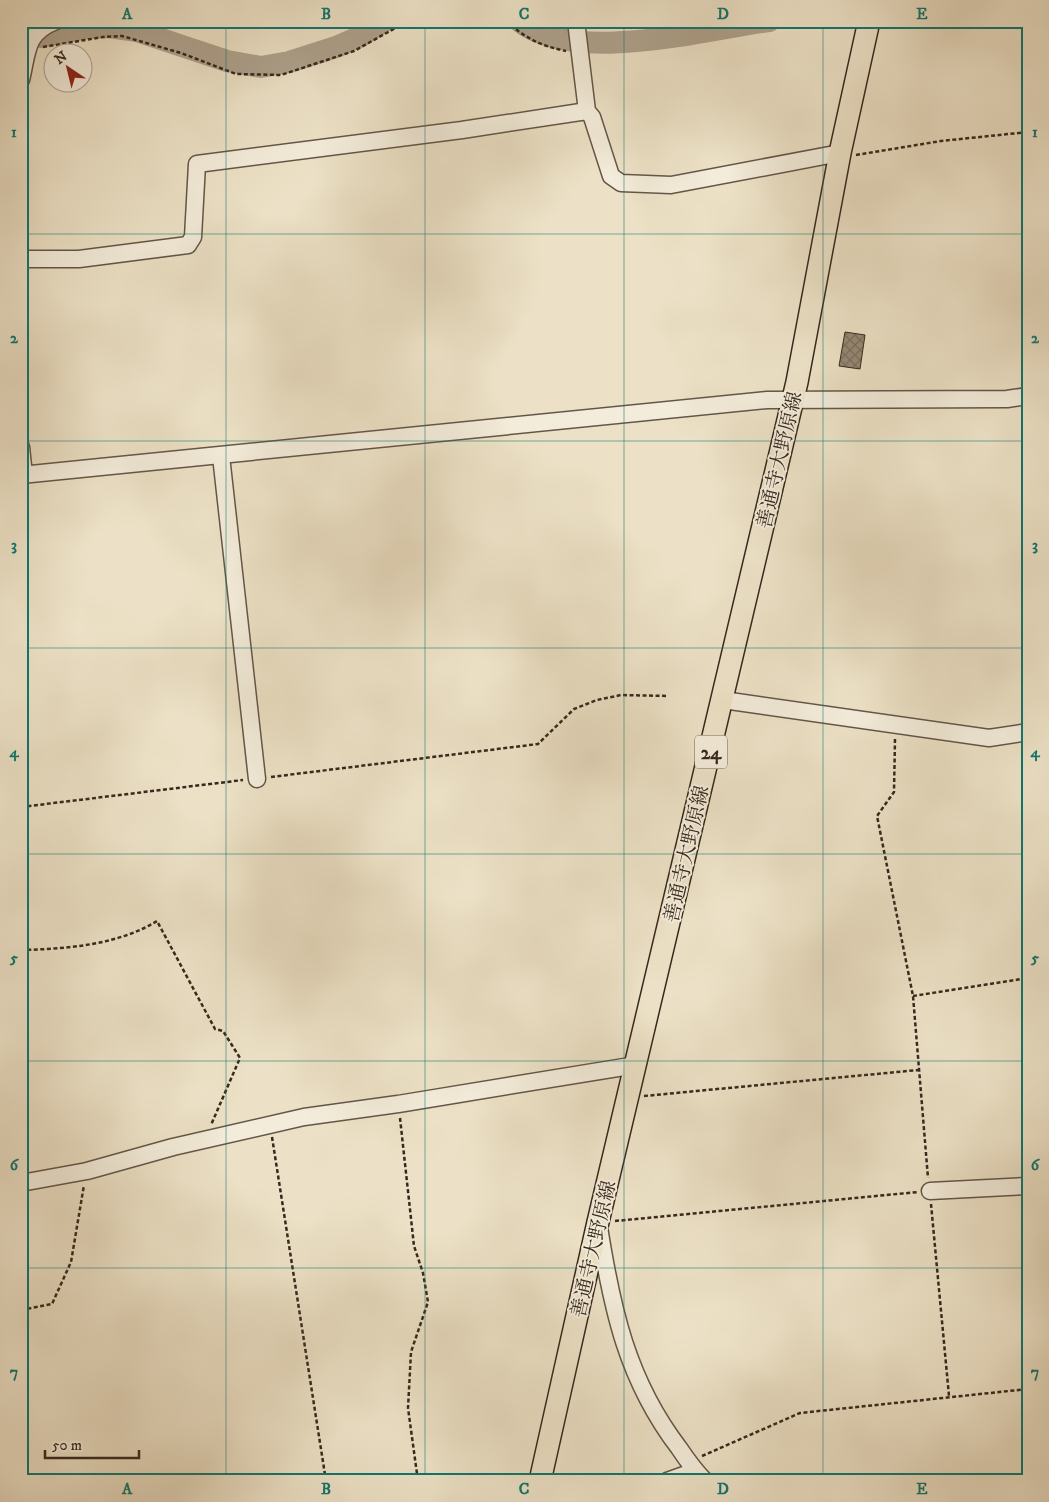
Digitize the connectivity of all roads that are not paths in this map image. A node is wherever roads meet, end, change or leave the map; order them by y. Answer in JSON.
{"nodes":[{"id":1,"x":56,"y":21,"type":"edge"},
{"id":2,"x":869,"y":21,"type":"edge"},
{"id":3,"x":578,"y":40,"type":"edge"},
{"id":4,"x":21,"y":80,"type":"edge"},
{"id":5,"x":588,"y":110,"type":"junction"},
{"id":6,"x":840,"y":153,"type":"junction"},
{"id":7,"x":21,"y":260,"type":"edge"},
{"id":8,"x":1028,"y":396,"type":"edge"},
{"id":9,"x":793,"y":399,"type":"junction"},
{"id":10,"x":21,"y":447,"type":"edge"},
{"id":11,"x":221,"y":456,"type":"junction"},
{"id":12,"x":23,"y":475,"type":"edge"},
{"id":13,"x":723,"y":700,"type":"junction"},
{"id":14,"x":1028,"y":732,"type":"edge"},
{"id":15,"x":257,"y":778,"type":"road end"},
{"id":16,"x":636,"y":1065,"type":"junction"},
{"id":17,"x":21,"y":1183,"type":"edge"},
{"id":18,"x":1028,"y":1186,"type":"edge"},
{"id":19,"x":930,"y":1191,"type":"road end"},
{"id":20,"x":598,"y":1222,"type":"junction"},
{"id":21,"x":696,"y":1471,"type":"edge"},
{"id":22,"x":540,"y":1481,"type":"edge"},
{"id":23,"x":666,"y":1481,"type":"edge"}],
"edges":[{"from":1,"to":4,"type":"street"},
{"from":2,"to":6,"type":"main road","name":"善通寺大野原線","number":"24"},
{"from":3,"to":5,"type":"street"},
{"from":5,"to":6,"type":"street"},
{"from":5,"to":7,"type":"street"},
{"from":6,"to":9,"type":"main road","name":"善通寺大野原線","number":"24"},
{"from":8,"to":9,"type":"street"},
{"from":9,"to":11,"type":"street"},
{"from":9,"to":13,"type":"main road","name":"善通寺大野原線","number":"24"},
{"from":10,"to":12,"type":"street"},
{"from":11,"to":12,"type":"street"},
{"from":11,"to":15,"type":"street"},
{"from":13,"to":14,"type":"street"},
{"from":13,"to":16,"type":"main road","name":"善通寺大野原線","number":"24"},
{"from":16,"to":17,"type":"street"},
{"from":16,"to":20,"type":"main road","name":"善通寺大野原線","number":"24"},
{"from":18,"to":19,"type":"street"},
{"from":20,"to":21,"type":"street"},
{"from":20,"to":22,"type":"main road","name":"善通寺大野原線","number":"24"},
{"from":21,"to":23,"type":"street"}]}
